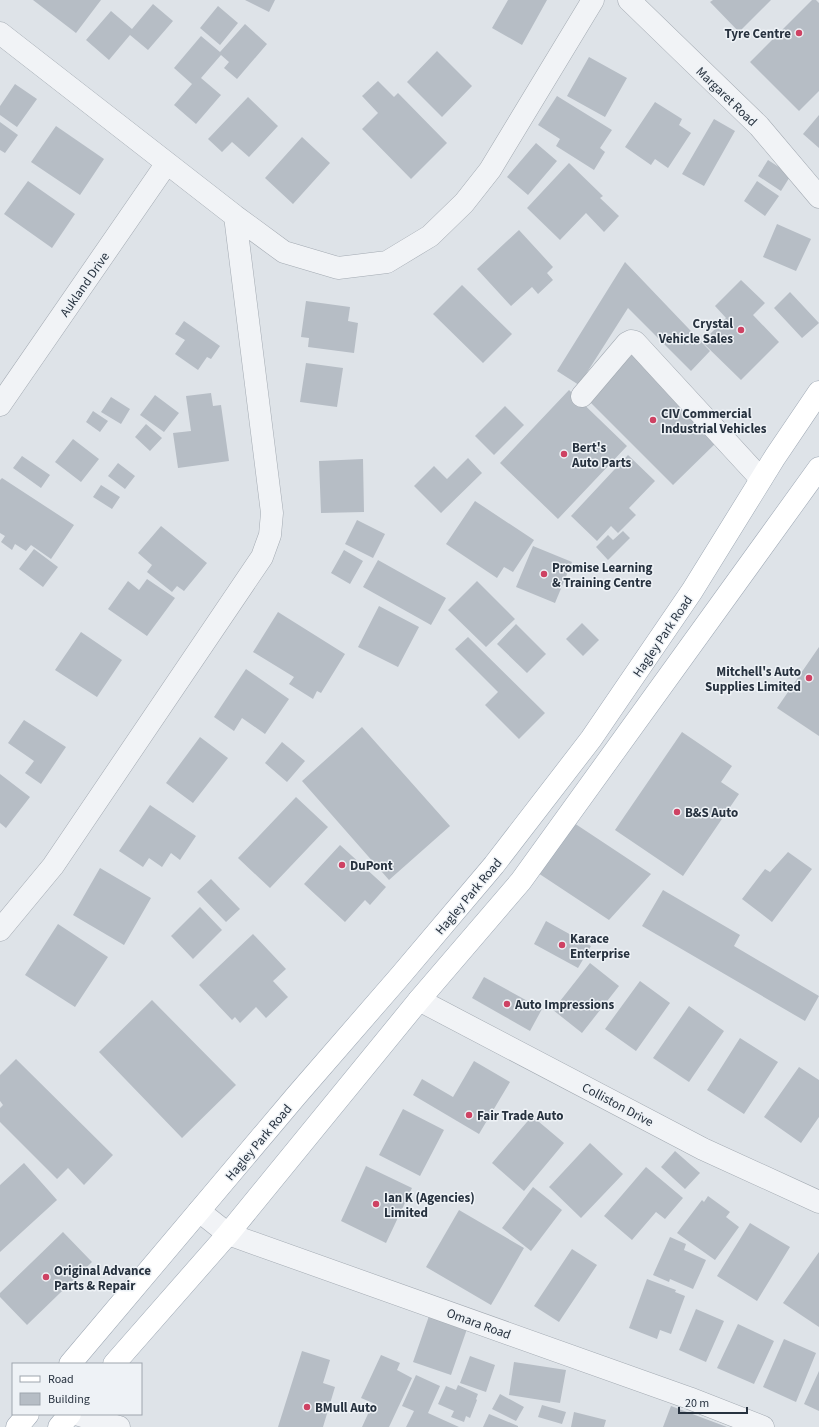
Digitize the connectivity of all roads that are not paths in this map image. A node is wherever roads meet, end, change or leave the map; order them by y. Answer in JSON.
{"nodes":[{"id":1,"x":593,"y":0,"type":"edge"},
{"id":2,"x":629,"y":0,"type":"edge"},
{"id":3,"x":0,"y":33,"type":"edge"},
{"id":4,"x":167,"y":163,"type":"junction"},
{"id":5,"x":819,"y":197,"type":"edge"},
{"id":6,"x":235,"y":216,"type":"junction"},
{"id":7,"x":819,"y":392,"type":"edge"},
{"id":8,"x":582,"y":396,"type":"dead end"},
{"id":9,"x":0,"y":405,"type":"edge"},
{"id":10,"x":819,"y":468,"type":"edge"},
{"id":11,"x":761,"y":480,"type":"junction"},
{"id":12,"x":0,"y":930,"type":"edge"},
{"id":13,"x":419,"y":1000,"type":"junction"},
{"id":14,"x":819,"y":1202,"type":"edge"},
{"id":15,"x":199,"y":1211,"type":"junction"},
{"id":16,"x":228,"y":1234,"type":"junction"},
{"id":17,"x":71,"y":1363,"type":"edge"},
{"id":18,"x":115,"y":1363,"type":"edge"},
{"id":19,"x":27,"y":1415,"type":"edge"},
{"id":20,"x":69,"y":1415,"type":"edge"},
{"id":21,"x":79,"y":1415,"type":"edge"},
{"id":22,"x":17,"y":1427,"type":"edge"},
{"id":23,"x":59,"y":1427,"type":"edge"},
{"id":24,"x":120,"y":1427,"type":"edge"},
{"id":25,"x":763,"y":1427,"type":"edge"}],
"edges":[{"from":1,"to":6,"type":"street"},
{"from":2,"to":5,"type":"street","name":"Margaret Road"},
{"from":3,"to":4,"type":"street"},
{"from":4,"to":6,"type":"street"},
{"from":4,"to":9,"type":"street","name":"Aukland Drive"},
{"from":6,"to":12,"type":"street"},
{"from":7,"to":11,"type":"main road","name":"Hagley Park Road"},
{"from":8,"to":11,"type":"street"},
{"from":10,"to":13,"type":"main road"},
{"from":11,"to":15,"type":"main road","name":"Hagley Park Road"},
{"from":13,"to":14,"type":"street","name":"Colliston Drive"},
{"from":13,"to":16,"type":"main road"},
{"from":15,"to":16,"type":"street","name":"Omara Road"},
{"from":15,"to":17,"type":"main road","name":"Hagley Park Road"},
{"from":16,"to":18,"type":"main road"},
{"from":16,"to":25,"type":"street","name":"Omara Road"},
{"from":19,"to":22,"type":"main road"},
{"from":20,"to":23,"type":"main road"},
{"from":21,"to":24,"type":"street"}]}
